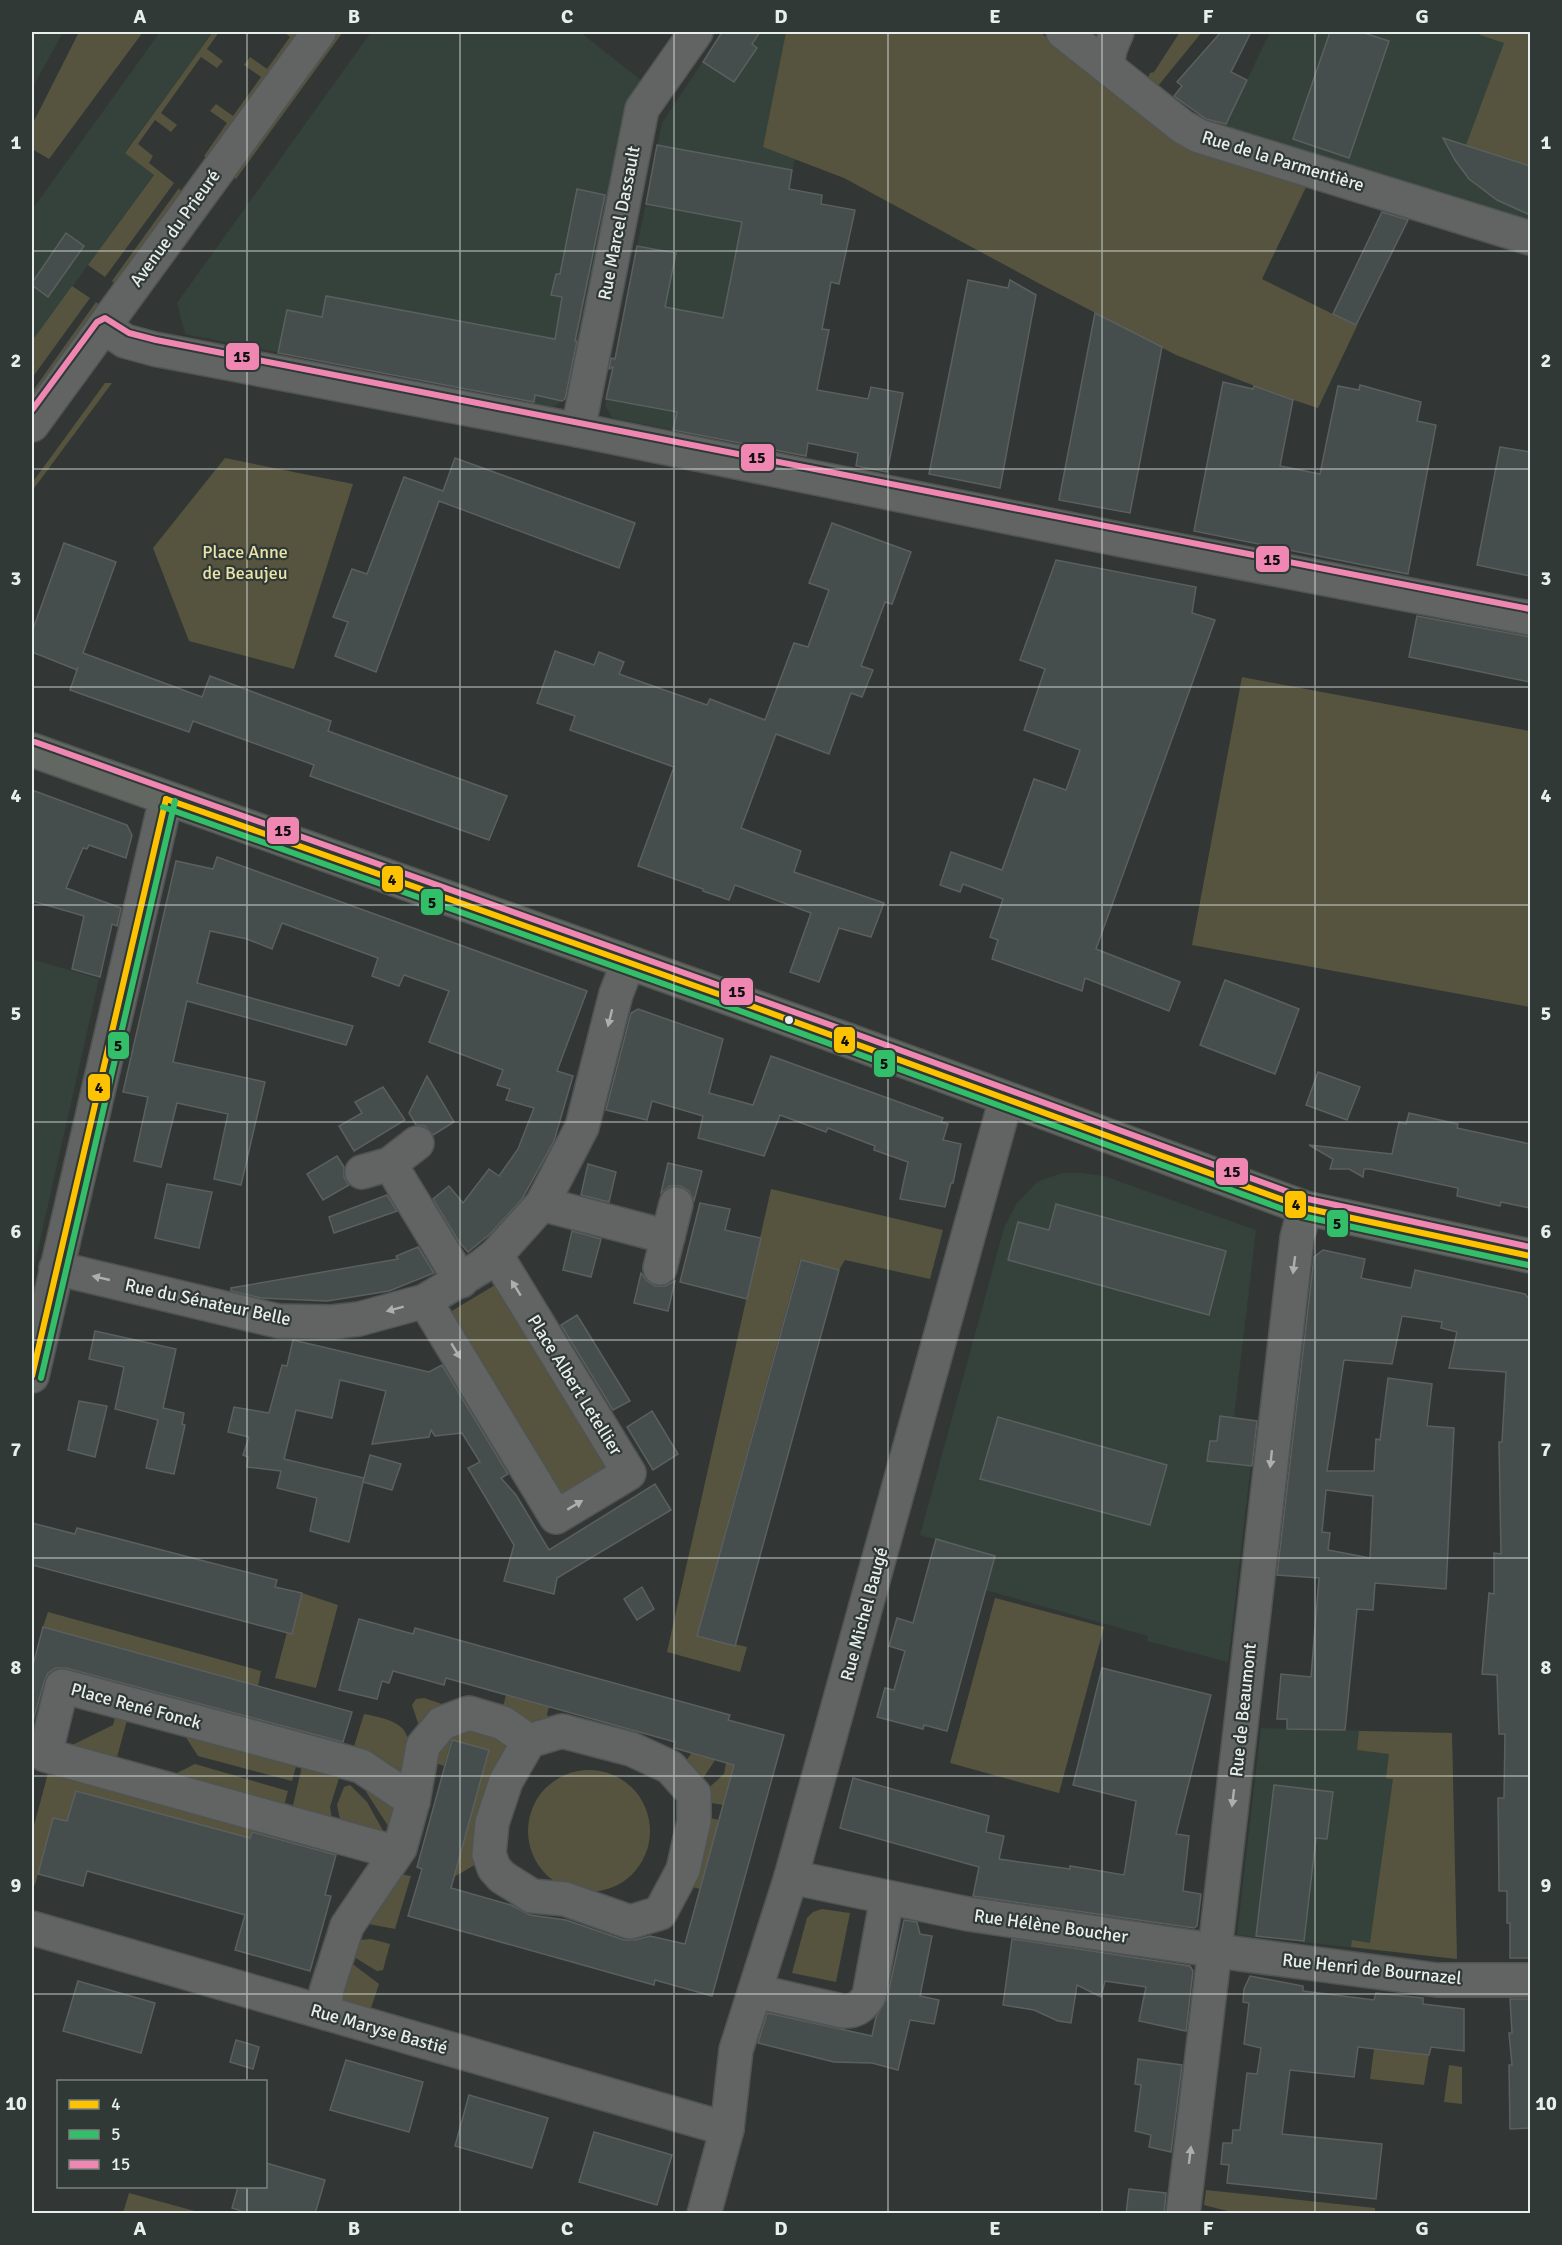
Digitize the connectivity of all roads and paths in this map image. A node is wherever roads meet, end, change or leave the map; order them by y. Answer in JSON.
{"nodes":[{"id":1,"x":319,"y":32,"type":"edge"},
{"id":2,"x":696,"y":32,"type":"edge"},
{"id":3,"x":1064,"y":32,"type":"edge"},
{"id":4,"x":1117,"y":32,"type":"edge"},
{"id":5,"x":1107,"y":66,"type":"junction"},
{"id":6,"x":1530,"y":238,"type":"edge"},
{"id":7,"x":104,"y":327,"type":"junction"},
{"id":8,"x":32,"y":425,"type":"edge"},
{"id":9,"x":578,"y":430,"type":"junction"},
{"id":10,"x":1530,"y":618,"type":"edge"},
{"id":11,"x":32,"y":750,"type":"edge"},
{"id":12,"x":166,"y":799,"type":"junction"},
{"id":13,"x":628,"y":963,"type":"junction"},
{"id":14,"x":1006,"y":1099,"type":"junction"},
{"id":15,"x":417,"y":1143,"type":"dead end"},
{"id":16,"x":542,"y":1204,"type":"junction"},
{"id":17,"x":676,"y":1204,"type":"dead end"},
{"id":18,"x":1305,"y":1208,"type":"junction"},
{"id":19,"x":668,"y":1237,"type":"junction"},
{"id":20,"x":495,"y":1255,"type":"junction"},
{"id":21,"x":1530,"y":1256,"type":"edge"},
{"id":22,"x":56,"y":1268,"type":"junction"},
{"id":23,"x":660,"y":1268,"type":"dead end"},
{"id":24,"x":461,"y":1281,"type":"junction"},
{"id":25,"x":425,"y":1301,"type":"junction"},
{"id":26,"x":34,"y":1358,"type":"edge"},
{"id":27,"x":529,"y":1741,"type":"junction"},
{"id":28,"x":413,"y":1801,"type":"junction"},
{"id":29,"x":392,"y":1859,"type":"junction"},
{"id":30,"x":791,"y":1877,"type":"junction"},
{"id":31,"x":887,"y":1898,"type":"junction"},
{"id":32,"x":32,"y":1928,"type":"edge"},
{"id":33,"x":1215,"y":1951,"type":"junction"},
{"id":34,"x":1530,"y":1980,"type":"edge"},
{"id":35,"x":755,"y":1991,"type":"junction"},
{"id":36,"x":326,"y":2013,"type":"junction"},
{"id":37,"x":727,"y":2129,"type":"junction"},
{"id":38,"x":704,"y":2214,"type":"edge"},
{"id":39,"x":1183,"y":2214,"type":"edge"}],
"edges":[{"from":1,"to":7,"type":"street","name":"Avenue du Prieuré"},
{"from":2,"to":9,"type":"street","name":"Rue Marcel Dassault"},
{"from":3,"to":5,"type":"street","name":"Rue de la Parmentière"},
{"from":4,"to":5,"type":"street"},
{"from":5,"to":6,"type":"street","name":"Rue de la Parmentière"},
{"from":7,"to":8,"type":"street","name":"Avenue du Prieuré"},
{"from":7,"to":9,"type":"street"},
{"from":9,"to":10,"type":"street"},
{"from":11,"to":12,"type":"main road"},
{"from":12,"to":13,"type":"main road"},
{"from":12,"to":22,"type":"street"},
{"from":13,"to":14,"type":"main road"},
{"from":13,"to":16,"type":"street","name":"Rue du Sénateur Belle","one_way":true},
{"from":14,"to":18,"type":"main road"},
{"from":14,"to":30,"type":"street","name":"Rue Michel Baugé"},
{"from":15,"to":24,"type":"street"},
{"from":16,"to":19,"type":"street"},
{"from":16,"to":20,"type":"street","name":"Rue du Sénateur Belle"},
{"from":17,"to":19,"type":"street"},
{"from":18,"to":21,"type":"main road"},
{"from":18,"to":33,"type":"street","name":"Rue de Beaumont","one_way":true},
{"from":19,"to":23,"type":"street"},
{"from":20,"to":24,"type":"street","name":"Rue du Sénateur Belle"},
{"from":25,"to":20,"type":"street","name":"Place Albert Letellier","one_way":true},
{"from":25,"to":22,"type":"street","name":"Rue du Sénateur Belle","one_way":true},
{"from":22,"to":26,"type":"street"},
{"from":24,"to":25,"type":"street","name":"Rue du Sénateur Belle"},
{"from":27,"to":27,"type":"street"},
{"from":27,"to":28,"type":"street"},
{"from":28,"to":29,"type":"street"},
{"from":28,"to":29,"type":"street","name":"Place René Fonck"},
{"from":29,"to":36,"type":"street"},
{"from":30,"to":31,"type":"street","name":"Rue Hélène Boucher"},
{"from":30,"to":35,"type":"street","name":"Rue Michel Baugé"},
{"from":31,"to":33,"type":"street","name":"Rue Hélène Boucher"},
{"from":31,"to":35,"type":"street"},
{"from":32,"to":36,"type":"street","name":"Rue Maryse Bastié"},
{"from":33,"to":34,"type":"street","name":"Rue Henri de Bournazel"},
{"from":39,"to":33,"type":"street","name":"Rue de Beaumont","one_way":true},
{"from":35,"to":37,"type":"street","name":"Rue Michel Baugé"},
{"from":36,"to":37,"type":"street","name":"Rue Maryse Bastié"},
{"from":37,"to":38,"type":"street","name":"Rue Michel Baugé"}]}
